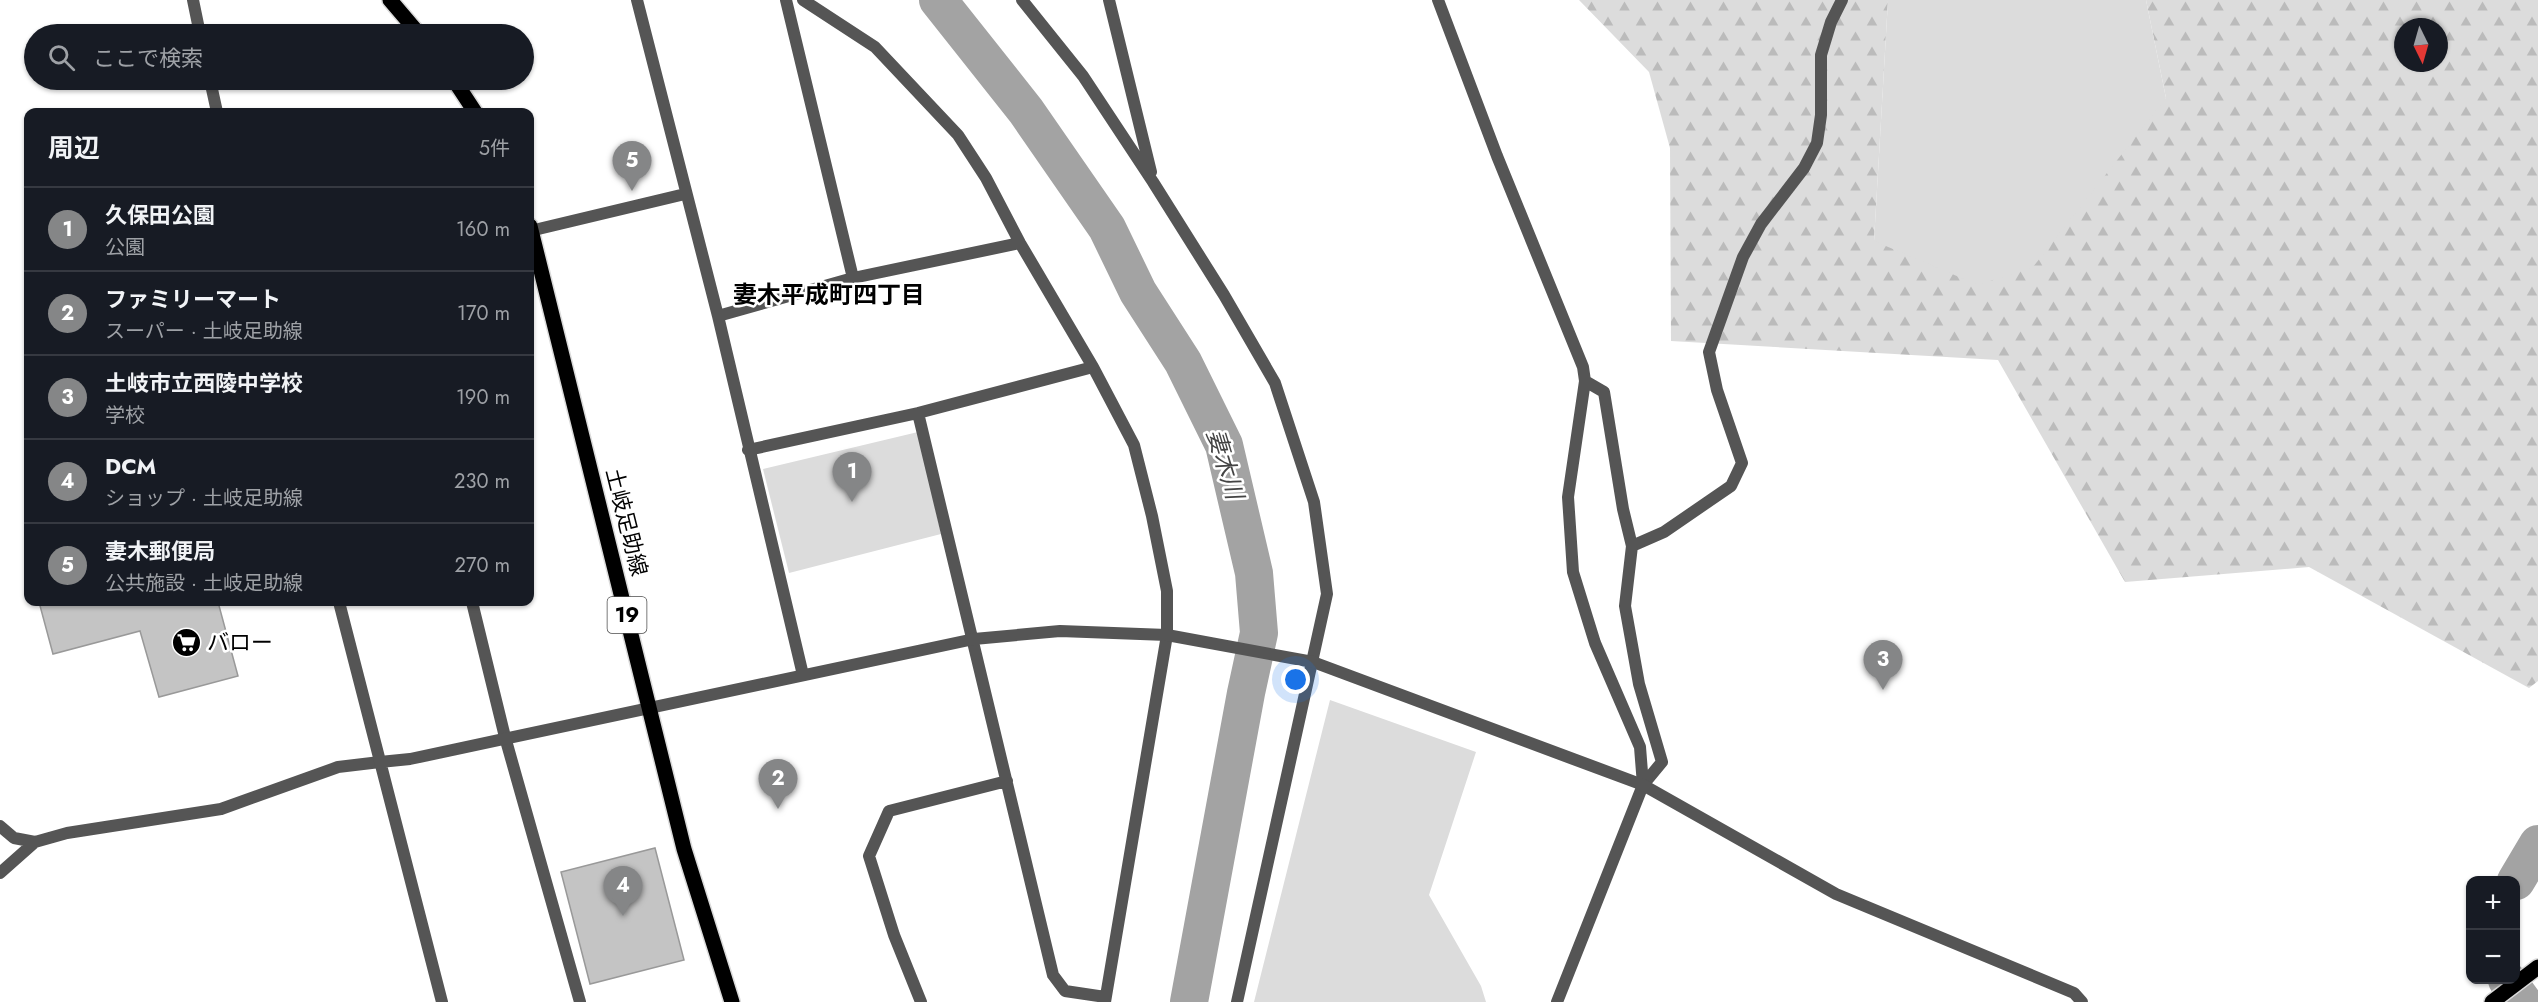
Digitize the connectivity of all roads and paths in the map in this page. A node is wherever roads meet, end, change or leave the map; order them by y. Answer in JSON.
{"nodes":[{"id":1,"x":193,"y":0,"type":"edge"},
{"id":2,"x":390,"y":0,"type":"edge"},
{"id":3,"x":637,"y":0,"type":"edge"},
{"id":4,"x":786,"y":0,"type":"edge"},
{"id":5,"x":803,"y":0,"type":"edge"},
{"id":6,"x":1022,"y":0,"type":"edge"},
{"id":7,"x":1109,"y":0,"type":"edge"},
{"id":8,"x":1438,"y":0,"type":"edge"},
{"id":9,"x":1842,"y":0,"type":"edge"},
{"id":10,"x":198,"y":24,"type":"edge"},
{"id":11,"x":410,"y":24,"type":"edge"},
{"id":12,"x":212,"y":90,"type":"edge"},
{"id":13,"x":461,"y":90,"type":"edge"},
{"id":14,"x":216,"y":108,"type":"edge"},
{"id":15,"x":472,"y":108,"type":"edge"},
{"id":16,"x":1154,"y":182,"type":"junction"},
{"id":17,"x":684,"y":194,"type":"junction"},
{"id":18,"x":534,"y":228,"type":"edge"},
{"id":19,"x":1020,"y":243,"type":"junction"},
{"id":20,"x":534,"y":245,"type":"edge"},
{"id":21,"x":853,"y":278,"type":"junction"},
{"id":22,"x":718,"y":316,"type":"junction"},
{"id":23,"x":1093,"y":367,"type":"junction"},
{"id":24,"x":1585,"y":381,"type":"junction"},
{"id":25,"x":918,"y":413,"type":"junction"},
{"id":26,"x":748,"y":450,"type":"junction"},
{"id":27,"x":1632,"y":546,"type":"junction"},
{"id":28,"x":340,"y":606,"type":"edge"},
{"id":29,"x":473,"y":606,"type":"edge"},
{"id":30,"x":1167,"y":635,"type":"junction"},
{"id":31,"x":974,"y":639,"type":"junction"},
{"id":32,"x":1313,"y":662,"type":"junction"},
{"id":33,"x":803,"y":675,"type":"junction"},
{"id":34,"x":650,"y":708,"type":"junction"},
{"id":35,"x":505,"y":736,"type":"junction"},
{"id":36,"x":380,"y":762,"type":"junction"},
{"id":37,"x":1007,"y":781,"type":"junction"},
{"id":38,"x":1642,"y":785,"type":"junction"},
{"id":39,"x":0,"y":826,"type":"edge"},
{"id":40,"x":35,"y":842,"type":"junction"},
{"id":41,"x":0,"y":873,"type":"edge"},
{"id":42,"x":2538,"y":967,"type":"edge"},
{"id":43,"x":1105,"y":999,"type":"edge"},
{"id":44,"x":442,"y":1002,"type":"edge"},
{"id":45,"x":580,"y":1002,"type":"edge"},
{"id":46,"x":732,"y":1002,"type":"edge"},
{"id":47,"x":921,"y":1002,"type":"edge"},
{"id":48,"x":1237,"y":1002,"type":"edge"},
{"id":49,"x":1557,"y":1002,"type":"edge"},
{"id":50,"x":2082,"y":1002,"type":"edge"},
{"id":51,"x":2492,"y":1002,"type":"edge"}],
"edges":[{"from":1,"to":10,"type":"street"},
{"from":2,"to":11,"type":"main road"},
{"from":3,"to":17,"type":"street"},
{"from":4,"to":21,"type":"street"},
{"from":5,"to":19,"type":"street"},
{"from":6,"to":16,"type":"street"},
{"from":7,"to":16,"type":"street"},
{"from":8,"to":24,"type":"street"},
{"from":9,"to":27,"type":"street"},
{"from":12,"to":14,"type":"street"},
{"from":13,"to":15,"type":"main road"},
{"from":16,"to":32,"type":"street"},
{"from":17,"to":18,"type":"street"},
{"from":17,"to":22,"type":"street"},
{"from":19,"to":21,"type":"street"},
{"from":19,"to":23,"type":"street"},
{"from":20,"to":34,"type":"main road","name":"土岐足助線","number":"19"},
{"from":21,"to":22,"type":"street"},
{"from":22,"to":26,"type":"street"},
{"from":23,"to":25,"type":"street"},
{"from":23,"to":30,"type":"street"},
{"from":24,"to":27,"type":"street"},
{"from":24,"to":38,"type":"street"},
{"from":25,"to":26,"type":"street"},
{"from":25,"to":31,"type":"street"},
{"from":26,"to":33,"type":"street"},
{"from":27,"to":38,"type":"street"},
{"from":28,"to":36,"type":"street"},
{"from":29,"to":35,"type":"street"},
{"from":30,"to":31,"type":"street"},
{"from":30,"to":32,"type":"street"},
{"from":30,"to":43,"type":"street"},
{"from":31,"to":33,"type":"street"},
{"from":31,"to":37,"type":"street"},
{"from":32,"to":38,"type":"street"},
{"from":32,"to":48,"type":"street"},
{"from":33,"to":34,"type":"street"},
{"from":34,"to":35,"type":"street"},
{"from":34,"to":46,"type":"main road","name":"土岐足助線","number":"19"},
{"from":35,"to":36,"type":"street"},
{"from":35,"to":45,"type":"street"},
{"from":36,"to":40,"type":"street"},
{"from":36,"to":44,"type":"street"},
{"from":37,"to":43,"type":"street"},
{"from":37,"to":47,"type":"street"},
{"from":38,"to":49,"type":"street"},
{"from":38,"to":50,"type":"street"},
{"from":39,"to":40,"type":"street"},
{"from":40,"to":41,"type":"street"},
{"from":42,"to":51,"type":"main road"}]}
